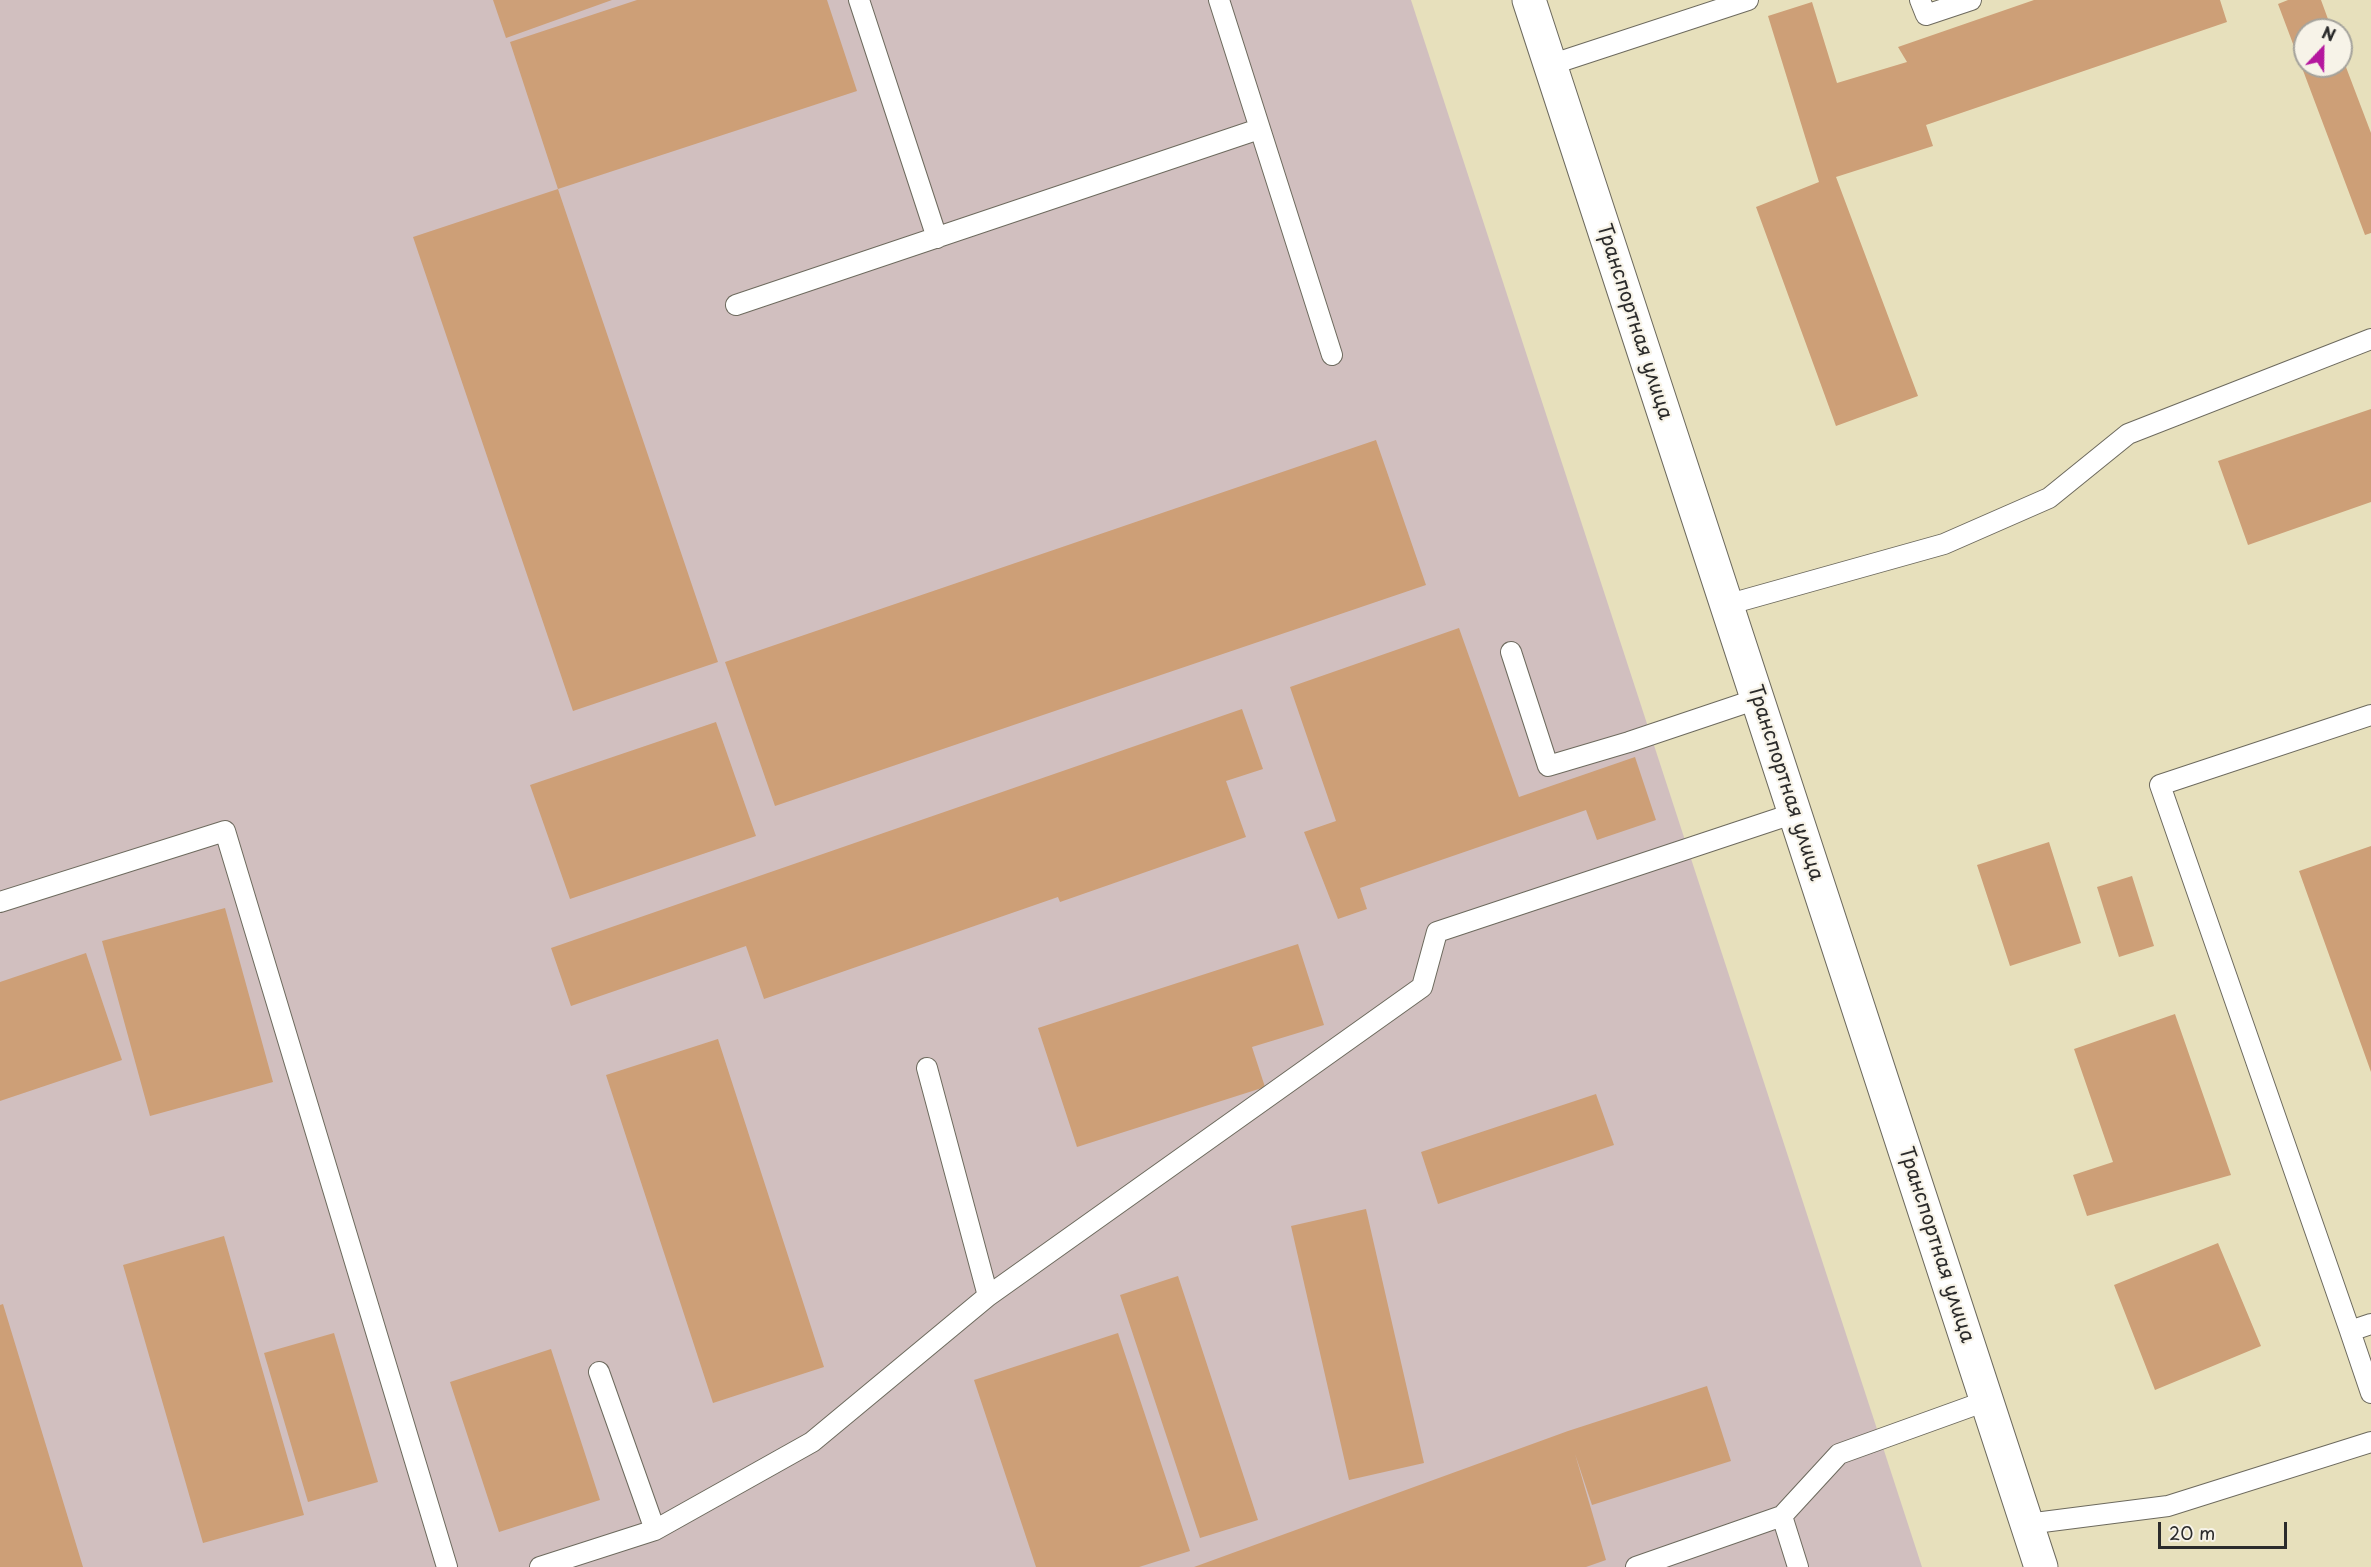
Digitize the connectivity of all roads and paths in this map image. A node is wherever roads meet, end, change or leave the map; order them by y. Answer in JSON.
{"nodes":[{"id":1,"x":859,"y":0,"type":"edge"},
{"id":2,"x":1219,"y":0,"type":"edge"},
{"id":3,"x":1528,"y":0,"type":"edge"},
{"id":4,"x":1748,"y":0,"type":"edge"},
{"id":5,"x":1920,"y":0,"type":"edge"},
{"id":6,"x":1971,"y":0,"type":"edge"},
{"id":7,"x":1550,"y":64,"type":"junction"},
{"id":8,"x":1260,"y":129,"type":"junction"},
{"id":9,"x":937,"y":238,"type":"junction"},
{"id":10,"x":736,"y":305,"type":"dead end"},
{"id":11,"x":2371,"y":339,"type":"edge"},
{"id":12,"x":1332,"y":355,"type":"dead end"},
{"id":13,"x":1726,"y":605,"type":"junction"},
{"id":14,"x":1511,"y":652,"type":"dead end"},
{"id":15,"x":1757,"y":699,"type":"junction"},
{"id":16,"x":2371,"y":715,"type":"edge"},
{"id":17,"x":1795,"y":813,"type":"junction"},
{"id":18,"x":0,"y":902,"type":"edge"},
{"id":19,"x":927,"y":1068,"type":"dead end"},
{"id":20,"x":988,"y":1296,"type":"junction"},
{"id":21,"x":2371,"y":1324,"type":"edge"},
{"id":22,"x":2349,"y":1331,"type":"junction"},
{"id":23,"x":598,"y":1372,"type":"dead end"},
{"id":24,"x":2371,"y":1393,"type":"edge"},
{"id":25,"x":1986,"y":1401,"type":"junction"},
{"id":26,"x":2371,"y":1442,"type":"edge"},
{"id":27,"x":1782,"y":1516,"type":"junction"},
{"id":28,"x":2027,"y":1524,"type":"junction"},
{"id":29,"x":655,"y":1530,"type":"junction"},
{"id":30,"x":447,"y":1567,"type":"edge"},
{"id":31,"x":540,"y":1567,"type":"edge"},
{"id":32,"x":1636,"y":1567,"type":"edge"},
{"id":33,"x":1798,"y":1567,"type":"edge"},
{"id":34,"x":2041,"y":1567,"type":"edge"}],
"edges":[{"from":1,"to":9,"type":"lane"},
{"from":2,"to":8,"type":"lane"},
{"from":3,"to":7,"type":"main road","name":"Транспортная улица"},
{"from":4,"to":7,"type":"lane"},
{"from":5,"to":6,"type":"lane"},
{"from":7,"to":13,"type":"main road","name":"Транспортная улица"},
{"from":8,"to":9,"type":"lane"},
{"from":8,"to":12,"type":"lane"},
{"from":9,"to":10,"type":"lane"},
{"from":11,"to":13,"type":"lane"},
{"from":13,"to":15,"type":"main road","name":"Транспортная улица"},
{"from":14,"to":15,"type":"lane"},
{"from":15,"to":17,"type":"main road","name":"Транспортная улица"},
{"from":16,"to":22,"type":"lane"},
{"from":17,"to":20,"type":"lane"},
{"from":17,"to":25,"type":"main road","name":"Транспортная улица"},
{"from":18,"to":30,"type":"lane"},
{"from":19,"to":20,"type":"lane"},
{"from":20,"to":29,"type":"lane"},
{"from":21,"to":22,"type":"lane"},
{"from":22,"to":24,"type":"lane"},
{"from":23,"to":29,"type":"lane"},
{"from":25,"to":27,"type":"lane"},
{"from":25,"to":28,"type":"main road","name":"Транспортная улица"},
{"from":26,"to":28,"type":"lane"},
{"from":27,"to":32,"type":"lane"},
{"from":27,"to":33,"type":"lane"},
{"from":28,"to":34,"type":"main road","name":"Транспортная улица"},
{"from":29,"to":31,"type":"lane"}]}
